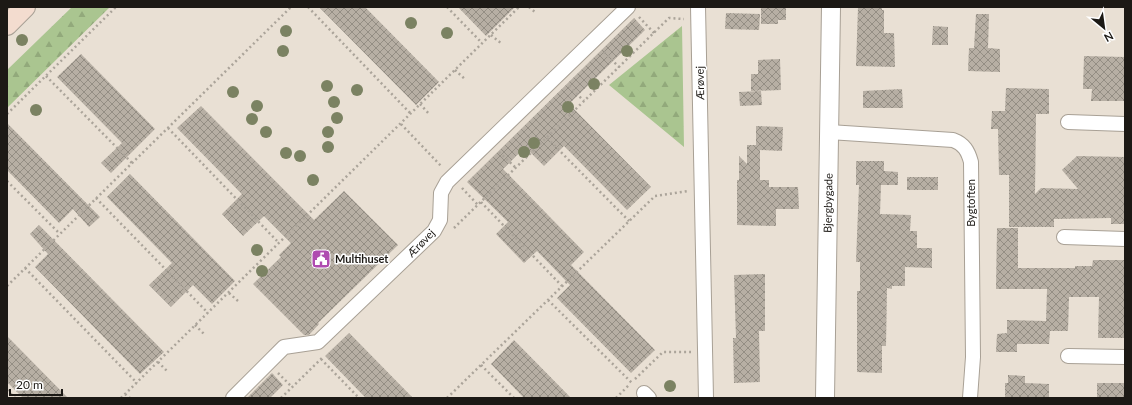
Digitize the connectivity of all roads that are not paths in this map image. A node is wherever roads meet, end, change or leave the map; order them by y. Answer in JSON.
{"nodes":[{"id":1,"x":25,"y":7,"type":"edge"},
{"id":2,"x":831,"y":7,"type":"edge"},
{"id":3,"x":631,"y":10,"type":"edge"},
{"id":4,"x":698,"y":14,"type":"edge"},
{"id":5,"x":7,"y":25,"type":"edge"},
{"id":6,"x":1068,"y":122,"type":"dead end"},
{"id":7,"x":1125,"y":124,"type":"edge"},
{"id":8,"x":829,"y":132,"type":"junction"},
{"id":9,"x":1064,"y":238,"type":"dead end"},
{"id":10,"x":1125,"y":240,"type":"edge"},
{"id":11,"x":1068,"y":356,"type":"dead end"},
{"id":12,"x":1125,"y":357,"type":"edge"},
{"id":13,"x":233,"y":398,"type":"edge"},
{"id":14,"x":706,"y":398,"type":"edge"},
{"id":15,"x":825,"y":398,"type":"edge"},
{"id":16,"x":970,"y":398,"type":"edge"}],
"edges":[{"from":1,"to":5,"type":"main road"},
{"from":2,"to":8,"type":"street","name":"Bjergbygade"},
{"from":3,"to":13,"type":"street","name":"Ærøvej"},
{"from":4,"to":14,"type":"street","name":"Ærøvej"},
{"from":6,"to":7,"type":"street"},
{"from":8,"to":15,"type":"street","name":"Bjergbygade"},
{"from":8,"to":16,"type":"street","name":"Bygtoften"},
{"from":9,"to":10,"type":"street"},
{"from":11,"to":12,"type":"street"}]}
